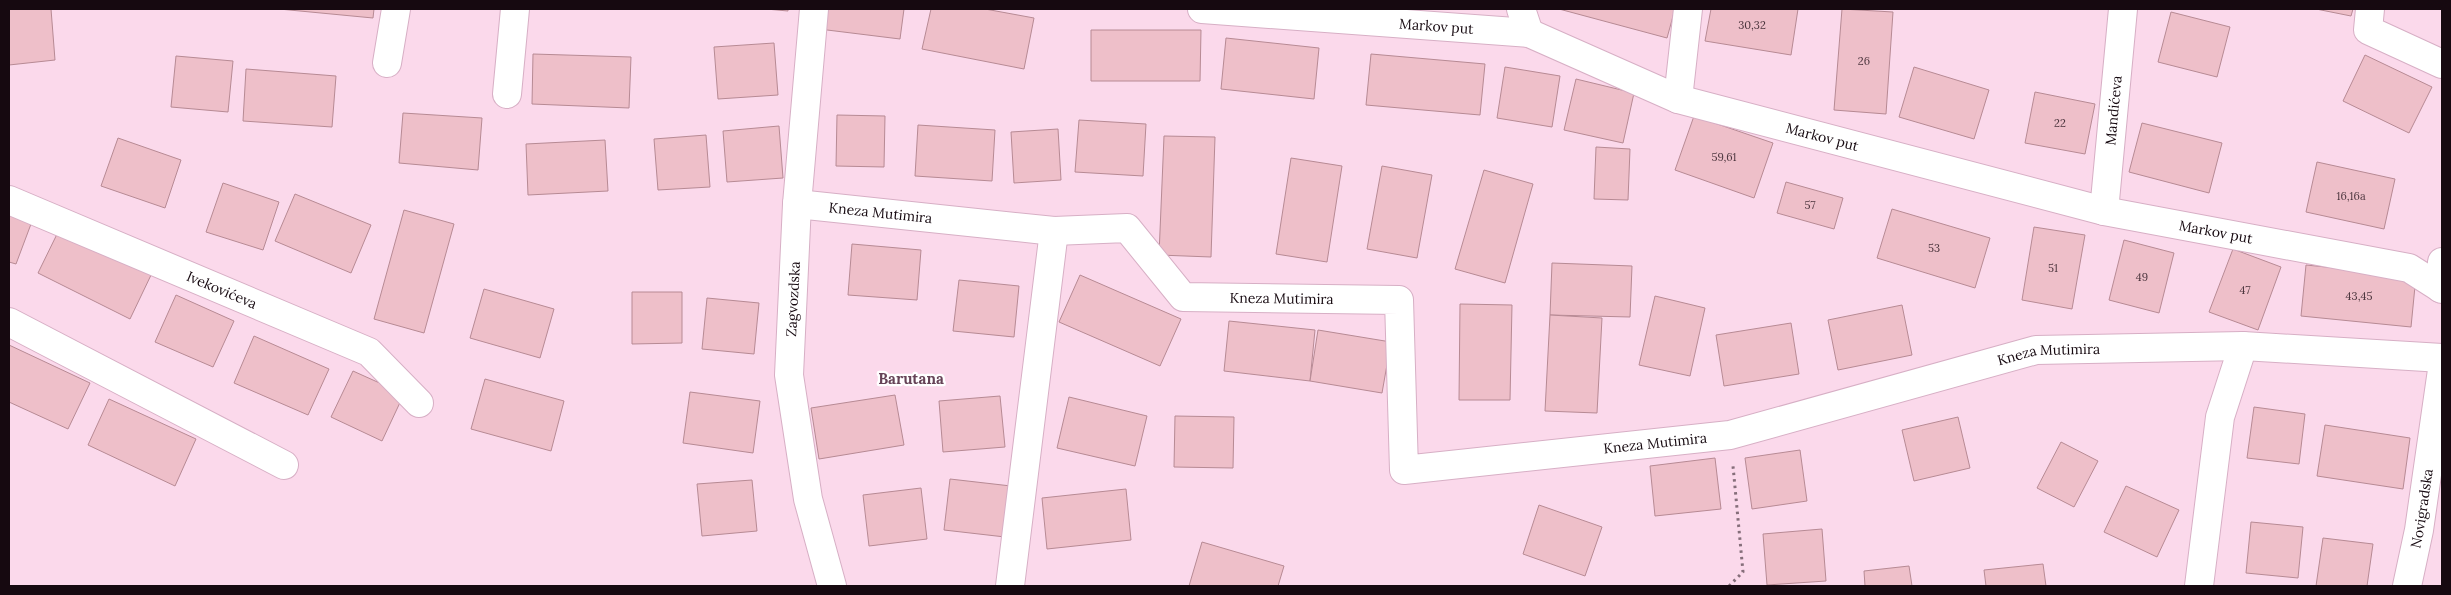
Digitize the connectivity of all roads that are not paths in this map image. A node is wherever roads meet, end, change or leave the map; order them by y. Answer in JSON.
{"nodes":[{"id":1,"x":396,"y":9,"type":"edge"},
{"id":2,"x":515,"y":9,"type":"edge"},
{"id":3,"x":814,"y":9,"type":"edge"},
{"id":4,"x":1202,"y":9,"type":"edge"},
{"id":5,"x":1688,"y":9,"type":"edge"},
{"id":6,"x":2123,"y":9,"type":"edge"},
{"id":7,"x":2370,"y":9,"type":"edge"},
{"id":8,"x":1525,"y":21,"type":"edge"},
{"id":9,"x":387,"y":63,"type":"dead end"},
{"id":10,"x":2442,"y":64,"type":"edge"},
{"id":11,"x":507,"y":94,"type":"dead end"},
{"id":12,"x":1678,"y":99,"type":"junction"},
{"id":13,"x":9,"y":200,"type":"edge"},
{"id":14,"x":797,"y":204,"type":"junction"},
{"id":15,"x":2104,"y":211,"type":"junction"},
{"id":16,"x":1054,"y":231,"type":"junction"},
{"id":17,"x":2441,"y":280,"type":"edge"},
{"id":18,"x":9,"y":322,"type":"edge"},
{"id":19,"x":2243,"y":346,"type":"junction"},
{"id":20,"x":2442,"y":358,"type":"edge"},
{"id":21,"x":2441,"y":385,"type":"edge"},
{"id":22,"x":419,"y":403,"type":"dead end"},
{"id":23,"x":284,"y":465,"type":"dead end"},
{"id":24,"x":832,"y":586,"type":"edge"},
{"id":25,"x":1010,"y":586,"type":"edge"},
{"id":26,"x":2199,"y":586,"type":"edge"},
{"id":27,"x":2408,"y":586,"type":"edge"}],
"edges":[{"from":1,"to":9,"type":"street"},
{"from":2,"to":11,"type":"street"},
{"from":3,"to":14,"type":"street","name":"Zagvozdska"},
{"from":4,"to":8,"type":"street","name":"Markov put"},
{"from":5,"to":12,"type":"street"},
{"from":6,"to":15,"type":"street","name":"Mandićeva"},
{"from":7,"to":10,"type":"street"},
{"from":8,"to":12,"type":"street","name":"Markov put"},
{"from":12,"to":15,"type":"street","name":"Markov put"},
{"from":13,"to":22,"type":"street","name":"Ivekovićeva"},
{"from":14,"to":16,"type":"street","name":"Kneza Mutimira"},
{"from":14,"to":24,"type":"street","name":"Zagvozdska"},
{"from":15,"to":17,"type":"street","name":"Markov put"},
{"from":16,"to":19,"type":"street","name":"Kneza Mutimira"},
{"from":16,"to":25,"type":"street"},
{"from":18,"to":23,"type":"street"},
{"from":19,"to":20,"type":"street","name":"Kneza Mutimira"},
{"from":19,"to":26,"type":"street"},
{"from":21,"to":27,"type":"street","name":"Novigradska"}]}
